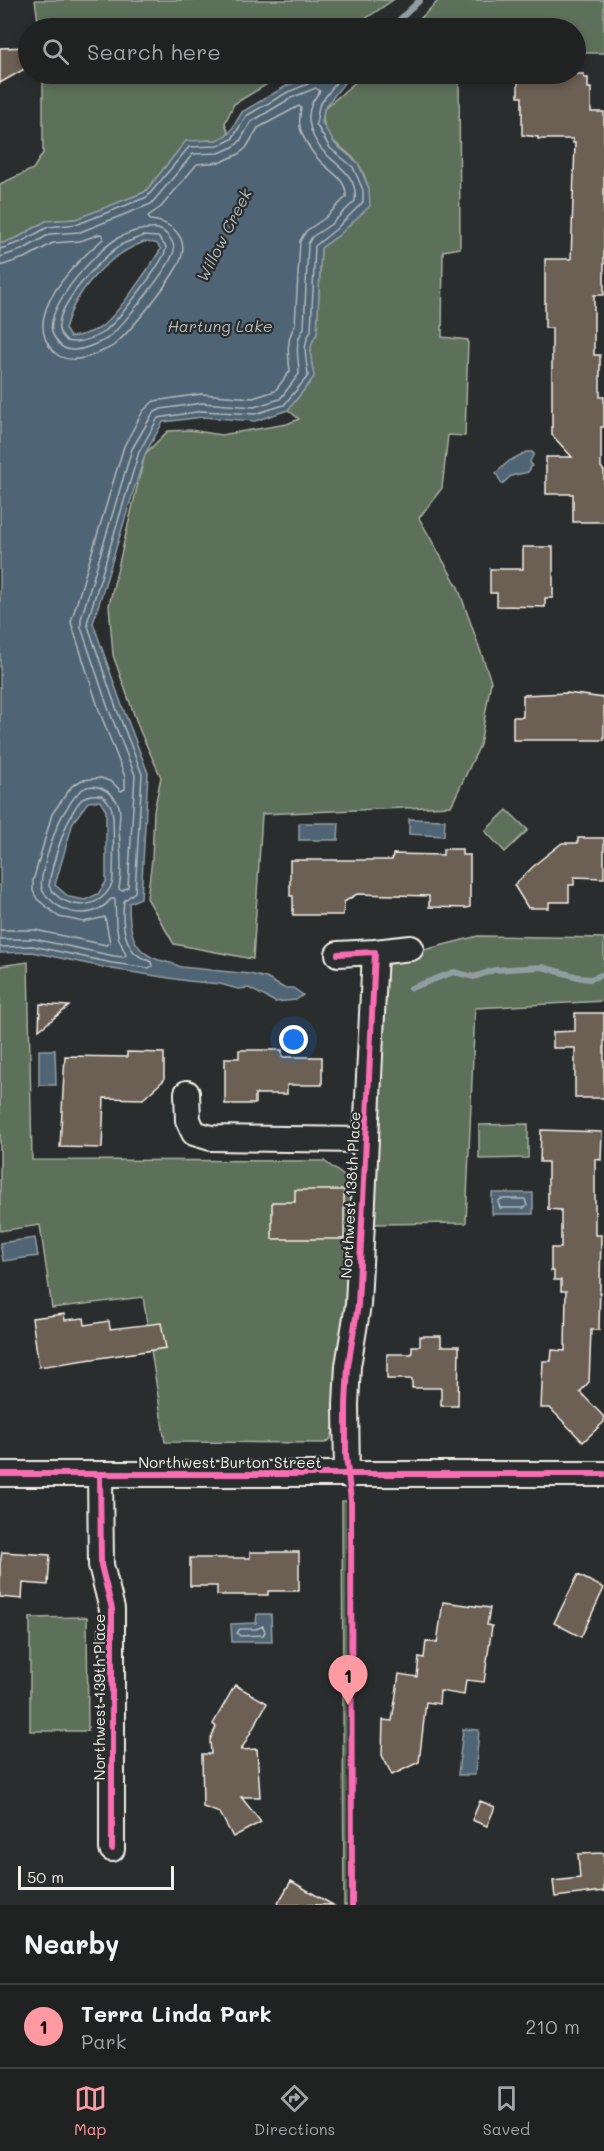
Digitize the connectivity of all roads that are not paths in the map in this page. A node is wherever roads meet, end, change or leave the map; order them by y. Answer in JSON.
{"nodes":[{"id":1,"x":411,"y":948,"type":"dead end"},
{"id":2,"x":375,"y":952,"type":"junction"},
{"id":3,"x":338,"y":954,"type":"dead end"},
{"id":4,"x":188,"y":1094,"type":"dead end"},
{"id":5,"x":365,"y":1140,"type":"junction"},
{"id":6,"x":0,"y":1474,"type":"edge"},
{"id":7,"x":100,"y":1474,"type":"junction"},
{"id":8,"x":604,"y":1474,"type":"edge"},
{"id":9,"x":347,"y":1475,"type":"junction"},
{"id":10,"x":112,"y":1849,"type":"dead end"}],
"edges":[{"from":1,"to":2,"type":"street"},
{"from":2,"to":3,"type":"street"},
{"from":2,"to":5,"type":"street","name":"Northwest 138th Place"},
{"from":4,"to":5,"type":"street"},
{"from":5,"to":9,"type":"street","name":"Northwest 138th Place"},
{"from":6,"to":7,"type":"street","name":"Northwest Burton Street"},
{"from":7,"to":9,"type":"street","name":"Northwest Burton Street"},
{"from":7,"to":10,"type":"street","name":"Northwest 139th Place"},
{"from":8,"to":9,"type":"street","name":"Northwest Burton Street"}]}
